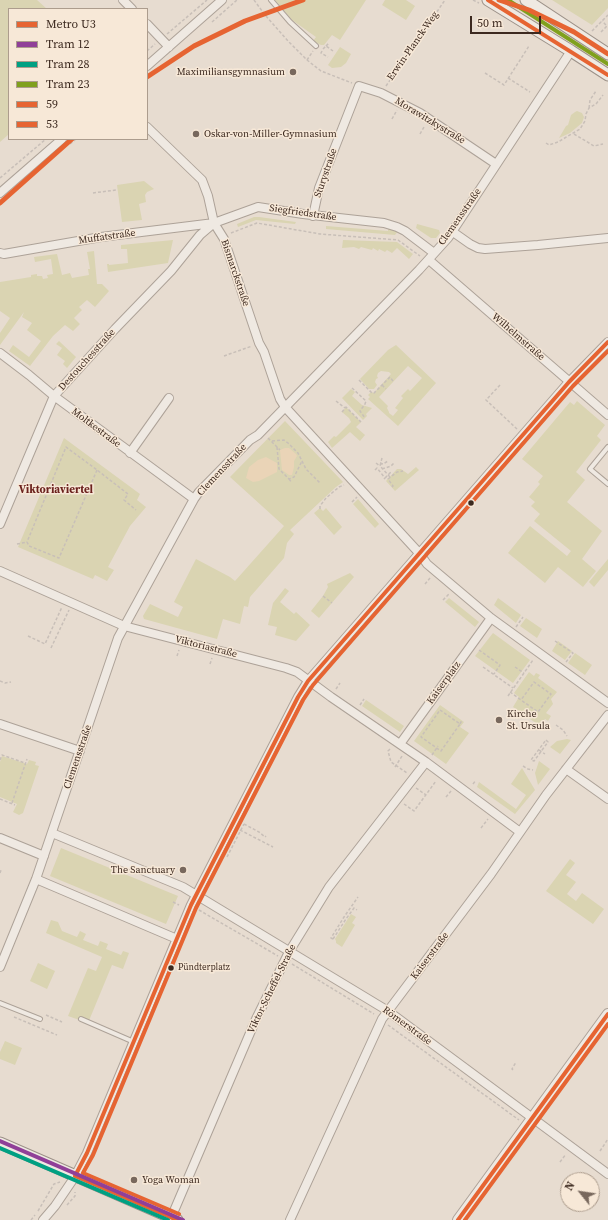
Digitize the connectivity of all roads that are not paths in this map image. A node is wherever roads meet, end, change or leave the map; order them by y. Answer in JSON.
{"nodes":[{"id":1,"x":123,"y":0,"type":"edge"},
{"id":2,"x":222,"y":0,"type":"edge"},
{"id":3,"x":271,"y":0,"type":"edge"},
{"id":4,"x":488,"y":0,"type":"edge"},
{"id":5,"x":526,"y":0,"type":"edge"},
{"id":6,"x":131,"y":8,"type":"edge"},
{"id":7,"x":148,"y":25,"type":"edge"},
{"id":8,"x":169,"y":46,"type":"junction"},
{"id":9,"x":316,"y":46,"type":"road end"},
{"id":10,"x":571,"y":50,"type":"junction"},
{"id":11,"x":608,"y":54,"type":"edge"},
{"id":12,"x":148,"y":65,"type":"edge"},
{"id":13,"x":608,"y":75,"type":"edge"},
{"id":14,"x":359,"y":86,"type":"joint"},
{"id":15,"x":148,"y":128,"type":"edge"},
{"id":16,"x":61,"y":140,"type":"edge"},
{"id":17,"x":496,"y":164,"type":"junction"},
{"id":18,"x":0,"y":193,"type":"edge"},
{"id":19,"x":314,"y":216,"type":"junction"},
{"id":20,"x":214,"y":223,"type":"junction"},
{"id":21,"x":453,"y":232,"type":"junction"},
{"id":22,"x":608,"y":238,"type":"edge"},
{"id":23,"x":0,"y":253,"type":"edge"},
{"id":24,"x":432,"y":257,"type":"junction"},
{"id":25,"x":608,"y":342,"type":"edge"},
{"id":26,"x":0,"y":354,"type":"edge"},
{"id":27,"x":569,"y":382,"type":"junction"},
{"id":28,"x":54,"y":396,"type":"junction"},
{"id":29,"x":169,"y":398,"type":"dead end"},
{"id":30,"x":285,"y":407,"type":"junction"},
{"id":31,"x":608,"y":414,"type":"edge"},
{"id":32,"x":608,"y":447,"type":"edge"},
{"id":33,"x":130,"y":453,"type":"junction"},
{"id":34,"x":608,"y":484,"type":"edge"},
{"id":35,"x":194,"y":500,"type":"junction"},
{"id":36,"x":0,"y":524,"type":"edge"},
{"id":37,"x":420,"y":554,"type":"junction"},
{"id":38,"x":0,"y":571,"type":"edge"},
{"id":39,"x":491,"y":618,"type":"junction"},
{"id":40,"x":124,"y":626,"type":"junction"},
{"id":41,"x":308,"y":680,"type":"junction"},
{"id":42,"x":608,"y":704,"type":"edge"},
{"id":43,"x":608,"y":715,"type":"edge"},
{"id":44,"x":0,"y":724,"type":"edge"},
{"id":45,"x":400,"y":744,"type":"junction"},
{"id":46,"x":80,"y":751,"type":"junction"},
{"id":47,"x":428,"y":759,"type":"junction"},
{"id":48,"x":566,"y":768,"type":"junction"},
{"id":49,"x":608,"y":799,"type":"edge"},
{"id":50,"x":52,"y":832,"type":"junction"},
{"id":51,"x":520,"y":832,"type":"junction"},
{"id":52,"x":0,"y":838,"type":"edge"},
{"id":53,"x":44,"y":856,"type":"junction"},
{"id":54,"x":36,"y":879,"type":"junction"},
{"id":55,"x":196,"y":895,"type":"junction"},
{"id":56,"x":177,"y":939,"type":"junction"},
{"id":57,"x":3,"y":951,"type":"edge"},
{"id":58,"x":289,"y":952,"type":"junction"},
{"id":59,"x":0,"y":967,"type":"edge"},
{"id":60,"x":0,"y":1004,"type":"edge"},
{"id":61,"x":388,"y":1011,"type":"junction"},
{"id":62,"x":608,"y":1014,"type":"edge"},
{"id":63,"x":40,"y":1019,"type":"dead end"},
{"id":64,"x":81,"y":1019,"type":"dead end"},
{"id":65,"x":134,"y":1042,"type":"junction"},
{"id":66,"x":529,"y":1122,"type":"junction"},
{"id":67,"x":0,"y":1143,"type":"edge"},
{"id":68,"x":608,"y":1174,"type":"edge"},
{"id":69,"x":75,"y":1176,"type":"junction"},
{"id":70,"x":174,"y":1219,"type":"edge"},
{"id":71,"x":43,"y":1220,"type":"edge"},
{"id":72,"x":290,"y":1220,"type":"edge"},
{"id":73,"x":458,"y":1220,"type":"edge"}],
"edges":[{"from":1,"to":6,"type":"street"},
{"from":2,"to":8,"type":"street"},
{"from":3,"to":9,"type":"lane"},
{"from":4,"to":10,"type":"main road"},
{"from":5,"to":11,"type":"main road"},
{"from":7,"to":8,"type":"street"},
{"from":8,"to":12,"type":"street"},
{"from":10,"to":13,"type":"main road"},
{"from":10,"to":17,"type":"street","name":"Clemensstraße"},
{"from":14,"to":17,"type":"street","name":"Morawitzkystraße"},
{"from":14,"to":19,"type":"street","name":"Sturystraße"},
{"from":15,"to":20,"type":"street"},
{"from":16,"to":18,"type":"street"},
{"from":17,"to":21,"type":"street","name":"Clemensstraße"},
{"from":19,"to":20,"type":"street","name":"Siegfriedstraße"},
{"from":19,"to":24,"type":"street","name":"Siegfriedstraße"},
{"from":20,"to":23,"type":"street","name":"Muffatstraße"},
{"from":20,"to":28,"type":"street","name":"Destouchesstraße"},
{"from":20,"to":30,"type":"street","name":"Bismarckstraße"},
{"from":21,"to":22,"type":"street"},
{"from":21,"to":24,"type":"street","name":"Clemensstraße"},
{"from":24,"to":27,"type":"street","name":"Wilhelmstraße"},
{"from":24,"to":30,"type":"street","name":"Clemensstraße"},
{"from":25,"to":27,"type":"street"},
{"from":26,"to":28,"type":"street","name":"Moltkestraße"},
{"from":27,"to":31,"type":"street","name":"Wilhelmstraße"},
{"from":27,"to":37,"type":"street"},
{"from":28,"to":33,"type":"street","name":"Moltkestraße"},
{"from":28,"to":36,"type":"street","name":"Destouchesstraße"},
{"from":29,"to":33,"type":"street"},
{"from":30,"to":35,"type":"street","name":"Clemensstraße"},
{"from":30,"to":37,"type":"street","name":"Bismarckstraße"},
{"from":32,"to":34,"type":"lane"},
{"from":33,"to":35,"type":"street","name":"Moltkestraße"},
{"from":35,"to":40,"type":"street","name":"Clemensstraße"},
{"from":37,"to":39,"type":"street","name":"Bismarckstraße"},
{"from":37,"to":41,"type":"street"},
{"from":38,"to":40,"type":"street","name":"Viktoriastraße"},
{"from":39,"to":42,"type":"street"},
{"from":39,"to":45,"type":"street","name":"Kaiserplatz"},
{"from":40,"to":41,"type":"street","name":"Viktoriastraße"},
{"from":40,"to":46,"type":"street","name":"Clemensstraße"},
{"from":41,"to":45,"type":"street","name":"Viktoriastraße"},
{"from":41,"to":55,"type":"street"},
{"from":43,"to":48,"type":"street","name":"Kaiserstraße"},
{"from":44,"to":46,"type":"street"},
{"from":45,"to":47,"type":"street"},
{"from":46,"to":50,"type":"street","name":"Clemensstraße"},
{"from":47,"to":51,"type":"street"},
{"from":47,"to":58,"type":"street","name":"Viktor-Scheffel-Straße"},
{"from":48,"to":49,"type":"street"},
{"from":48,"to":51,"type":"street","name":"Kaiserstraße"},
{"from":50,"to":53,"type":"street","name":"Clemensstraße"},
{"from":50,"to":55,"type":"street"},
{"from":51,"to":61,"type":"street","name":"Kaiserstraße"},
{"from":52,"to":53,"type":"street"},
{"from":53,"to":54,"type":"street","name":"Clemensstraße"},
{"from":54,"to":56,"type":"street"},
{"from":54,"to":57,"type":"street","name":"Clemensstraße"},
{"from":55,"to":56,"type":"street"},
{"from":55,"to":58,"type":"street","name":"Römerstraße"},
{"from":56,"to":65,"type":"street"},
{"from":57,"to":59,"type":"street","name":"Clemensstraße"},
{"from":58,"to":61,"type":"street","name":"Römerstraße"},
{"from":58,"to":70,"type":"street","name":"Viktor-Scheffel-Straße"},
{"from":60,"to":63,"type":"lane"},
{"from":61,"to":66,"type":"street","name":"Römerstraße"},
{"from":61,"to":72,"type":"street","name":"Kaiserstraße"},
{"from":62,"to":66,"type":"street"},
{"from":64,"to":65,"type":"lane"},
{"from":65,"to":69,"type":"street"},
{"from":66,"to":68,"type":"street","name":"Römerstraße"},
{"from":66,"to":73,"type":"street"},
{"from":67,"to":69,"type":"main road"},
{"from":69,"to":70,"type":"main road"},
{"from":69,"to":71,"type":"street"}]}
